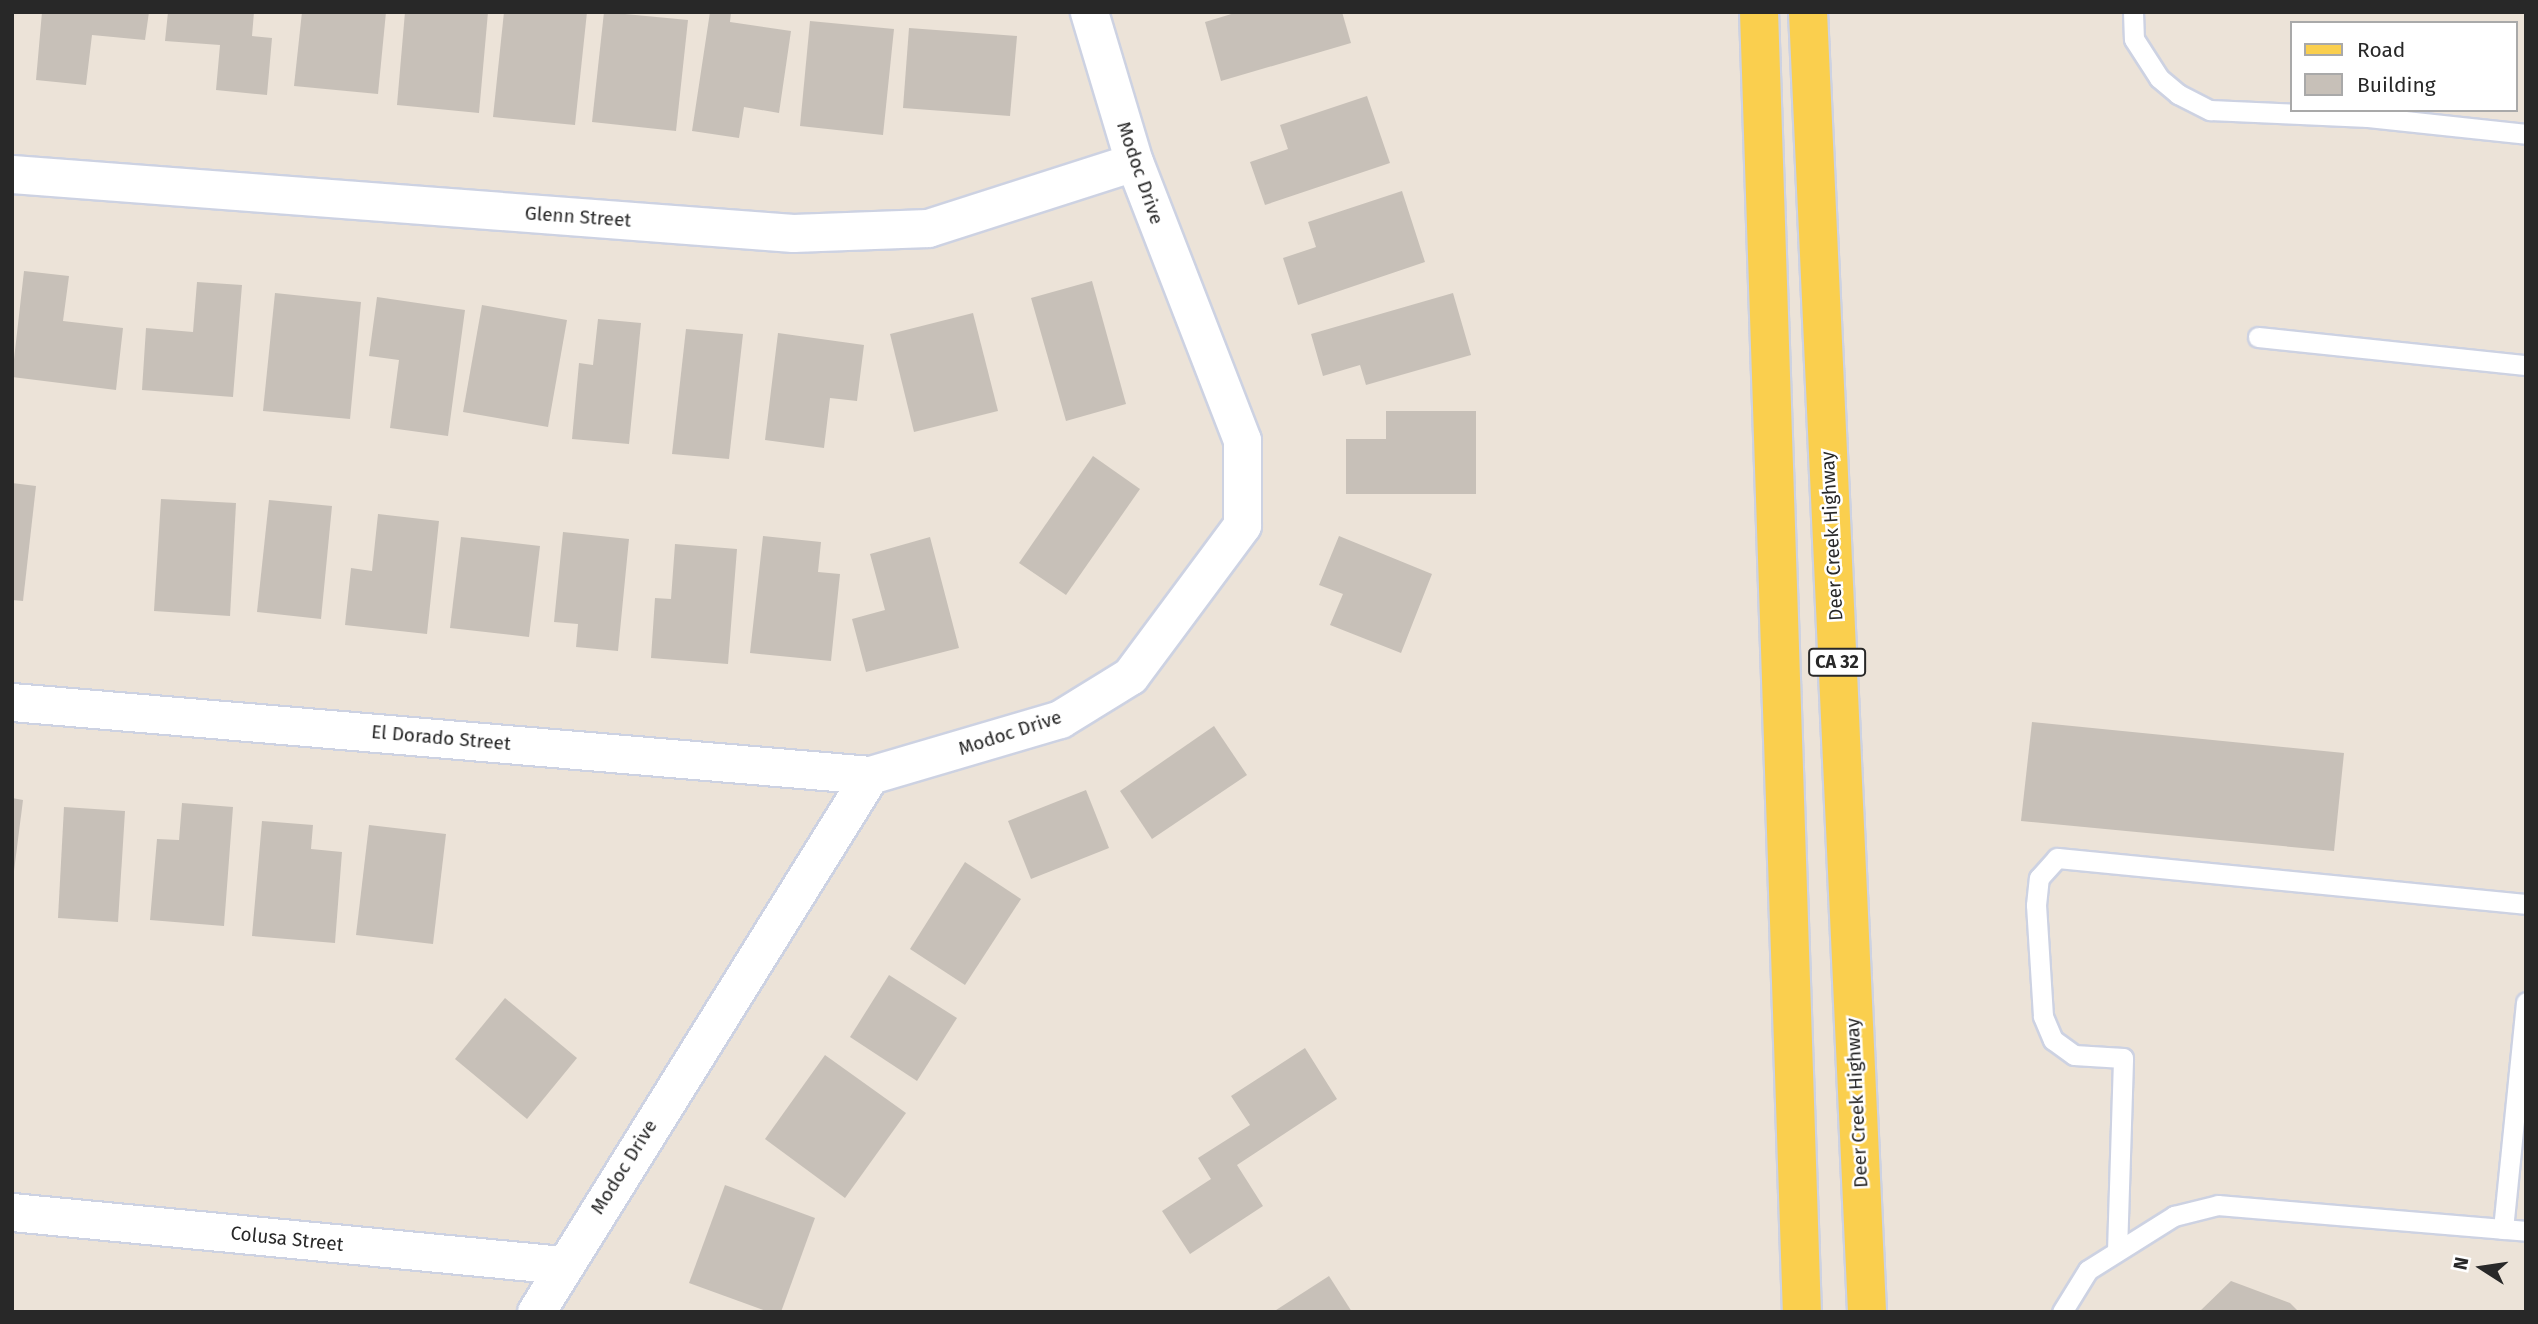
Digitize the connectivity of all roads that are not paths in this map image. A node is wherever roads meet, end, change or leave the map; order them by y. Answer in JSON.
{"nodes":[{"id":1,"x":1089,"y":12,"type":"edge"},
{"id":2,"x":1759,"y":12,"type":"edge"},
{"id":3,"x":1808,"y":12,"type":"edge"},
{"id":4,"x":2133,"y":12,"type":"edge"},
{"id":5,"x":2526,"y":134,"type":"edge"},
{"id":6,"x":1134,"y":162,"type":"junction"},
{"id":7,"x":12,"y":174,"type":"edge"},
{"id":8,"x":2258,"y":337,"type":"dead end"},
{"id":9,"x":2526,"y":365,"type":"edge"},
{"id":10,"x":12,"y":702,"type":"edge"},
{"id":11,"x":870,"y":775,"type":"junction"},
{"id":12,"x":2526,"y":904,"type":"edge"},
{"id":13,"x":2526,"y":1002,"type":"edge"},
{"id":14,"x":12,"y":1212,"type":"edge"},
{"id":15,"x":2503,"y":1229,"type":"junction"},
{"id":16,"x":2526,"y":1231,"type":"edge"},
{"id":17,"x":2117,"y":1251,"type":"junction"},
{"id":18,"x":562,"y":1265,"type":"junction"},
{"id":19,"x":536,"y":1312,"type":"edge"},
{"id":20,"x":1802,"y":1312,"type":"edge"},
{"id":21,"x":1867,"y":1312,"type":"edge"},
{"id":22,"x":2062,"y":1312,"type":"edge"}],
"edges":[{"from":1,"to":6,"type":"street","name":"Modoc Drive"},
{"from":2,"to":20,"type":"main road","number":"CA 32"},
{"from":3,"to":21,"type":"main road","name":"Deer Creek Highway","number":"CA 32"},
{"from":4,"to":5,"type":"lane"},
{"from":6,"to":7,"type":"street","name":"Glenn Street"},
{"from":6,"to":11,"type":"street","name":"Modoc Drive"},
{"from":8,"to":9,"type":"lane"},
{"from":10,"to":11,"type":"street","name":"El Dorado Street"},
{"from":11,"to":18,"type":"street","name":"Modoc Drive"},
{"from":12,"to":17,"type":"lane"},
{"from":13,"to":15,"type":"lane"},
{"from":14,"to":18,"type":"street","name":"Colusa Street"},
{"from":15,"to":16,"type":"lane"},
{"from":15,"to":17,"type":"lane"},
{"from":17,"to":22,"type":"lane"},
{"from":18,"to":19,"type":"street","name":"Modoc Drive"}]}
